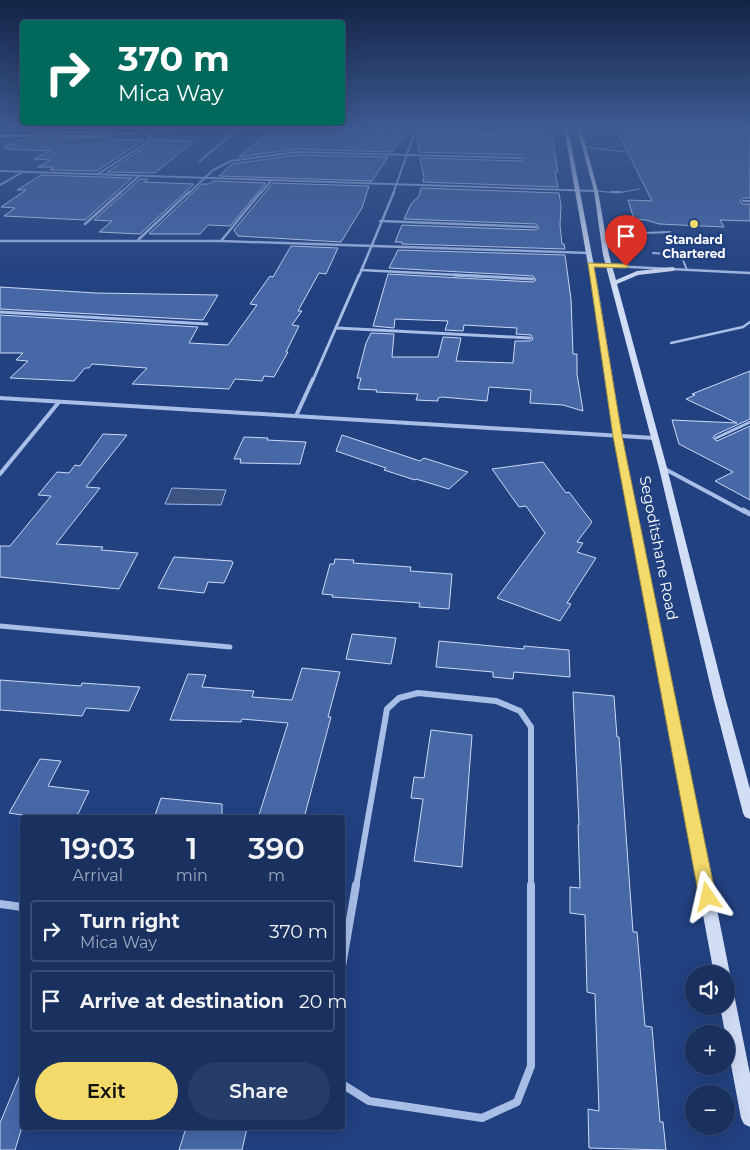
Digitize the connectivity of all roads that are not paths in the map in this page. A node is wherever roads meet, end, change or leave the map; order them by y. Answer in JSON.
{"nodes":[{"id":1,"x":133,"y":182,"type":"edge"},
{"id":2,"x":200,"y":182,"type":"edge"},
{"id":3,"x":270,"y":182,"type":"edge"},
{"id":4,"x":313,"y":182,"type":"edge"},
{"id":5,"x":398,"y":182,"type":"edge"},
{"id":6,"x":575,"y":182,"type":"edge"},
{"id":7,"x":593,"y":182,"type":"edge"},
{"id":8,"x":397,"y":185,"type":"junction"},
{"id":9,"x":619,"y":187,"type":"dead end"},
{"id":10,"x":639,"y":188,"type":"dead end"},
{"id":11,"x":577,"y":191,"type":"junction"},
{"id":12,"x":596,"y":192,"type":"junction"},
{"id":13,"x":622,"y":193,"type":"junction"},
{"id":14,"x":742,"y":201,"type":"dead end"},
{"id":15,"x":750,"y":201,"type":"edge"},
{"id":16,"x":380,"y":221,"type":"junction"},
{"id":17,"x":85,"y":224,"type":"dead end"},
{"id":18,"x":536,"y":227,"type":"dead end"},
{"id":19,"x":670,"y":232,"type":"dead end"},
{"id":20,"x":644,"y":233,"type":"dead end"},
{"id":21,"x":138,"y":240,"type":"junction"},
{"id":22,"x":221,"y":240,"type":"junction"},
{"id":23,"x":0,"y":242,"type":"edge"},
{"id":24,"x":371,"y":245,"type":"junction"},
{"id":25,"x":589,"y":253,"type":"junction"},
{"id":26,"x":653,"y":253,"type":"dead end"},
{"id":27,"x":591,"y":265,"type":"junction"},
{"id":28,"x":610,"y":266,"type":"junction"},
{"id":29,"x":673,"y":268,"type":"junction"},
{"id":30,"x":361,"y":270,"type":"junction"},
{"id":31,"x":687,"y":270,"type":"junction"},
{"id":32,"x":750,"y":273,"type":"edge"},
{"id":33,"x":533,"y":279,"type":"dead end"},
{"id":34,"x":614,"y":283,"type":"junction"},
{"id":35,"x":0,"y":312,"type":"edge"},
{"id":36,"x":750,"y":322,"type":"edge"},
{"id":37,"x":207,"y":324,"type":"dead end"},
{"id":38,"x":336,"y":328,"type":"junction"},
{"id":39,"x":530,"y":338,"type":"dead end"},
{"id":40,"x":671,"y":343,"type":"dead end"},
{"id":41,"x":0,"y":398,"type":"edge"},
{"id":42,"x":59,"y":402,"type":"junction"},
{"id":43,"x":296,"y":416,"type":"junction"},
{"id":44,"x":750,"y":422,"type":"edge"},
{"id":45,"x":618,"y":436,"type":"junction"},
{"id":46,"x":654,"y":438,"type":"junction"},
{"id":47,"x":716,"y":438,"type":"dead end"},
{"id":48,"x":663,"y":468,"type":"junction"},
{"id":49,"x":0,"y":474,"type":"edge"},
{"id":50,"x":750,"y":514,"type":"edge"},
{"id":51,"x":0,"y":626,"type":"edge"},
{"id":52,"x":230,"y":647,"type":"dead end"},
{"id":53,"x":750,"y":813,"type":"edge"},
{"id":54,"x":0,"y":904,"type":"edge"},
{"id":55,"x":20,"y":907,"type":"edge"},
{"id":56,"x":345,"y":941,"type":"edge"},
{"id":57,"x":720,"y":965,"type":"edge"},
{"id":58,"x":730,"y":1015,"type":"edge"},
{"id":59,"x":345,"y":1086,"type":"edge"},
{"id":60,"x":750,"y":1118,"type":"edge"}],
"edges":[{"from":1,"to":17,"type":"street"},
{"from":2,"to":21,"type":"street"},
{"from":3,"to":22,"type":"street"},
{"from":4,"to":8,"type":"street"},
{"from":5,"to":8,"type":"street"},
{"from":6,"to":11,"type":"main road","name":"Segoditshane Road"},
{"from":7,"to":12,"type":"main road","name":"Segoditshane Road"},
{"from":8,"to":11,"type":"street"},
{"from":8,"to":16,"type":"street"},
{"from":9,"to":13,"type":"lane"},
{"from":10,"to":13,"type":"lane"},
{"from":11,"to":12,"type":"street"},
{"from":11,"to":25,"type":"main road","name":"Segoditshane Road"},
{"from":12,"to":13,"type":"lane"},
{"from":12,"to":28,"type":"main road","name":"Segoditshane Road"},
{"from":14,"to":15,"type":"lane"},
{"from":16,"to":18,"type":"street"},
{"from":16,"to":24,"type":"street"},
{"from":19,"to":20,"type":"lane"},
{"from":21,"to":22,"type":"street"},
{"from":21,"to":23,"type":"street"},
{"from":22,"to":24,"type":"street"},
{"from":24,"to":25,"type":"street"},
{"from":24,"to":30,"type":"street"},
{"from":25,"to":27,"type":"main road","name":"Segoditshane Road"},
{"from":26,"to":31,"type":"lane"},
{"from":27,"to":28,"type":"street"},
{"from":27,"to":45,"type":"main road","name":"Segoditshane Road"},
{"from":28,"to":29,"type":"street"},
{"from":28,"to":34,"type":"main road","name":"Segoditshane Road"},
{"from":29,"to":31,"type":"street"},
{"from":29,"to":34,"type":"main road"},
{"from":30,"to":33,"type":"street"},
{"from":30,"to":38,"type":"street"},
{"from":31,"to":32,"type":"street"},
{"from":34,"to":46,"type":"main road","name":"Segoditshane Road"},
{"from":35,"to":37,"type":"street"},
{"from":36,"to":40,"type":"lane"},
{"from":38,"to":39,"type":"street"},
{"from":38,"to":43,"type":"street"},
{"from":41,"to":42,"type":"street"},
{"from":42,"to":43,"type":"street"},
{"from":42,"to":49,"type":"street"},
{"from":43,"to":45,"type":"street"},
{"from":44,"to":47,"type":"lane"},
{"from":45,"to":46,"type":"street"},
{"from":45,"to":57,"type":"main road","name":"Segoditshane Road"},
{"from":46,"to":48,"type":"main road","name":"Segoditshane Road"},
{"from":48,"to":50,"type":"street"},
{"from":48,"to":53,"type":"main road","name":"Segoditshane Road"},
{"from":51,"to":52,"type":"street"},
{"from":54,"to":55,"type":"street"},
{"from":56,"to":59,"type":"street"},
{"from":58,"to":60,"type":"main road"}]}
